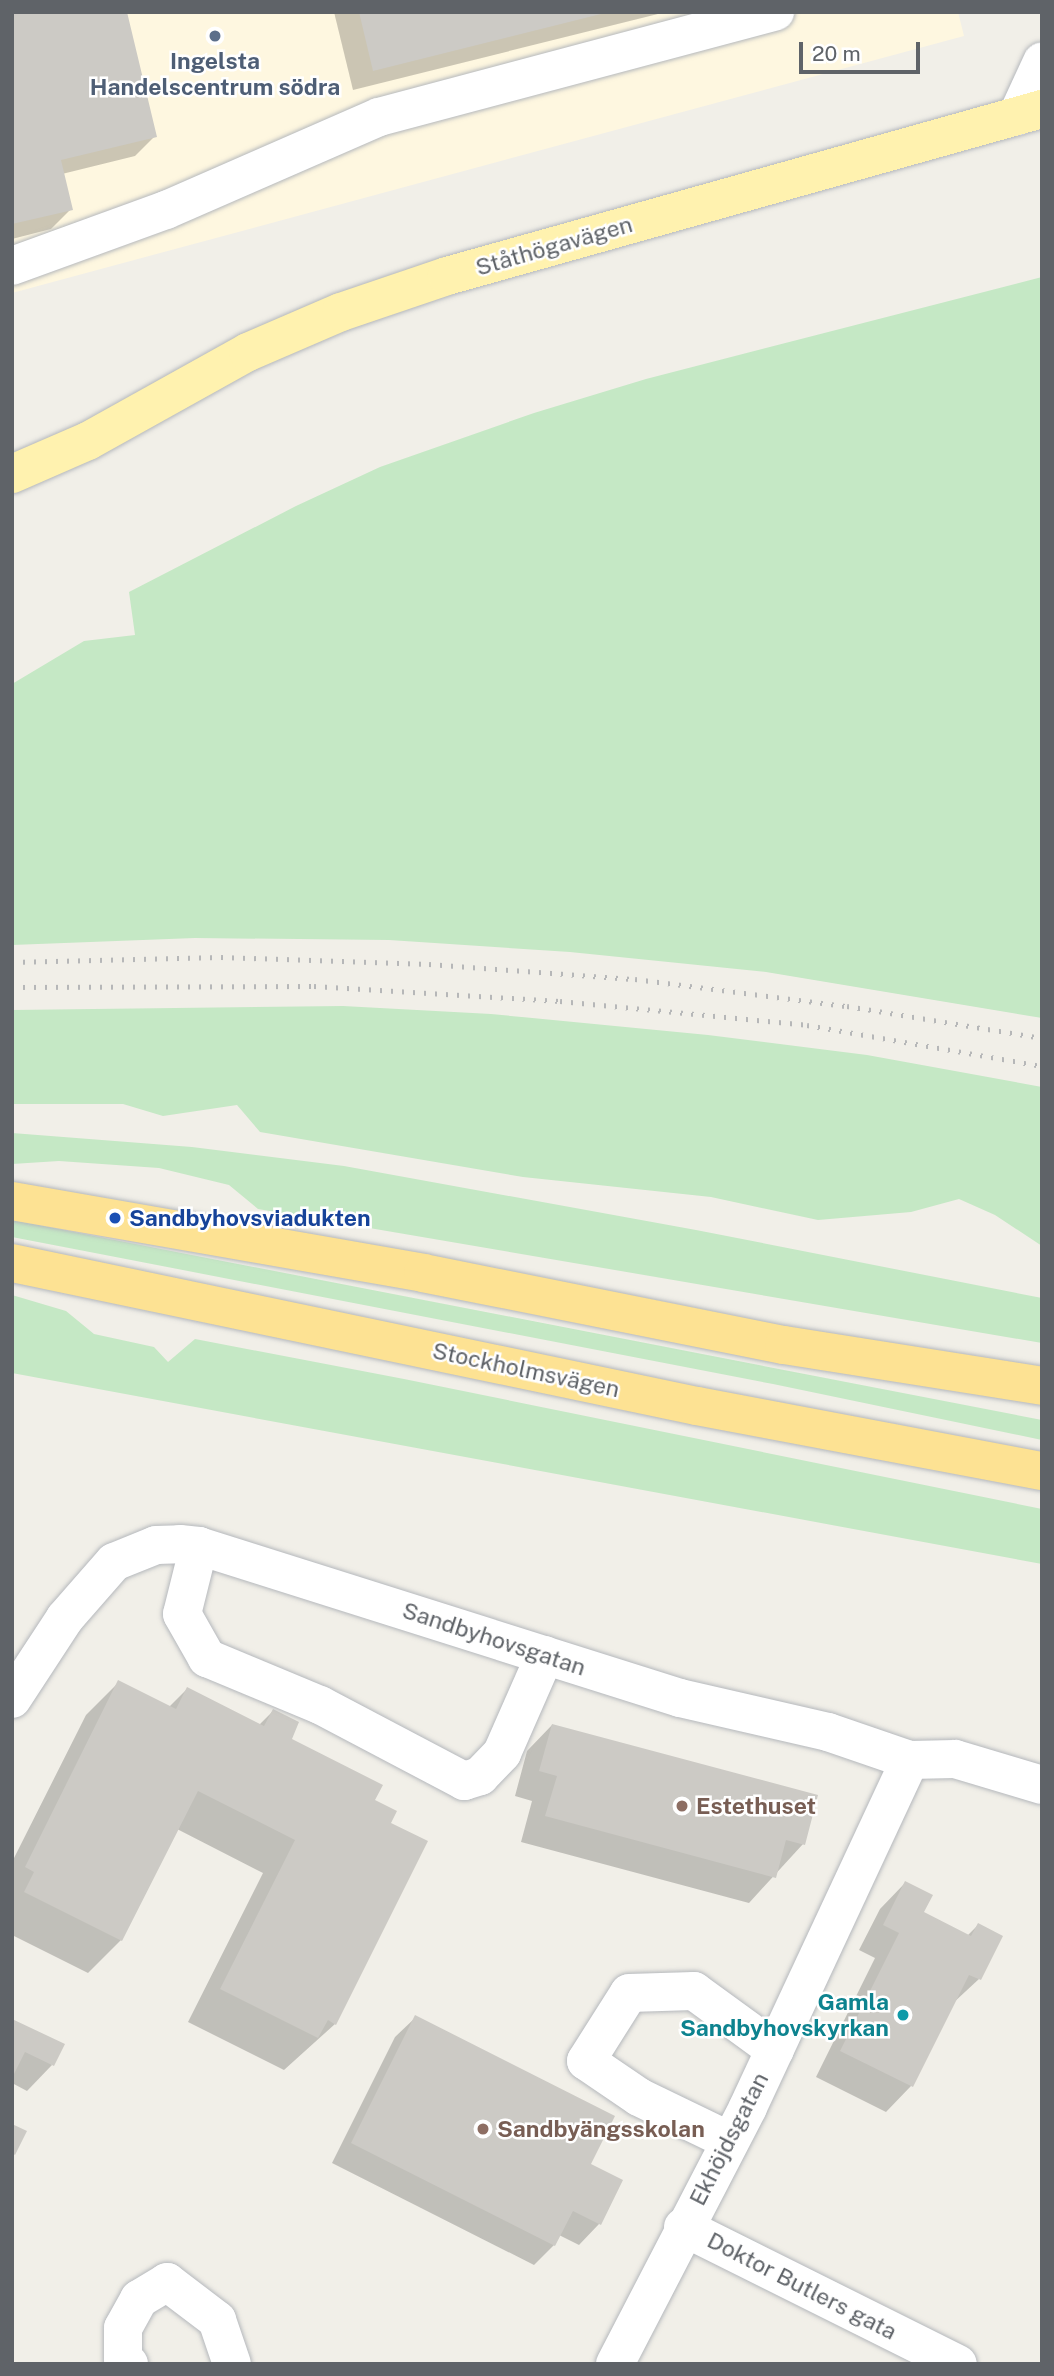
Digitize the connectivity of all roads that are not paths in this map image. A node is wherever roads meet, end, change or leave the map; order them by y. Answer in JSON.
{"nodes":[{"id":1,"x":775,"y":12,"type":"edge"},
{"id":2,"x":1042,"y":62,"type":"edge"},
{"id":3,"x":1029,"y":113,"type":"edge"},
{"id":4,"x":12,"y":266,"type":"edge"},
{"id":5,"x":88,"y":441,"type":"junction"},
{"id":6,"x":12,"y":474,"type":"edge"},
{"id":7,"x":12,"y":501,"type":"edge"},
{"id":8,"x":12,"y":1200,"type":"edge"},
{"id":9,"x":12,"y":1263,"type":"edge"},
{"id":10,"x":1042,"y":1386,"type":"edge"},
{"id":11,"x":1042,"y":1471,"type":"edge"},
{"id":12,"x":199,"y":1546,"type":"junction"},
{"id":13,"x":545,"y":1655,"type":"junction"},
{"id":14,"x":12,"y":1699,"type":"edge"},
{"id":15,"x":910,"y":1760,"type":"junction"},
{"id":16,"x":1042,"y":1785,"type":"edge"},
{"id":17,"x":775,"y":2050,"type":"junction"},
{"id":18,"x":730,"y":2141,"type":"junction"},
{"id":19,"x":683,"y":2227,"type":"junction"},
{"id":20,"x":129,"y":2364,"type":"edge"},
{"id":21,"x":232,"y":2364,"type":"edge"},
{"id":22,"x":615,"y":2364,"type":"edge"},
{"id":23,"x":958,"y":2364,"type":"edge"}],
"edges":[{"from":1,"to":4,"type":"street"},
{"from":2,"to":3,"type":"street"},
{"from":3,"to":5,"type":"main road","name":"Ståthögavägen"},
{"from":5,"to":6,"type":"main road","name":"Ståthögavägen"},
{"from":5,"to":7,"type":"main road","name":"Ståthögavägen"},
{"from":8,"to":10,"type":"highway"},
{"from":9,"to":11,"type":"highway","name":"Stockholmsvägen"},
{"from":12,"to":13,"type":"street","name":"Sandbyhovsgatan"},
{"from":12,"to":13,"type":"street"},
{"from":12,"to":14,"type":"street","name":"Sandbyhovsgatan"},
{"from":13,"to":15,"type":"street","name":"Sandbyhovsgatan"},
{"from":15,"to":16,"type":"street","name":"Sandbyhovsgatan"},
{"from":15,"to":17,"type":"street","name":"Ekhöjdsgatan"},
{"from":17,"to":18,"type":"street","name":"Ekhöjdsgatan"},
{"from":17,"to":18,"type":"street"},
{"from":18,"to":19,"type":"street","name":"Ekhöjdsgatan"},
{"from":19,"to":22,"type":"street","name":"Ekhöjdsgatan"},
{"from":19,"to":23,"type":"street","name":"Doktor Butlers gata"},
{"from":20,"to":21,"type":"street"}]}
